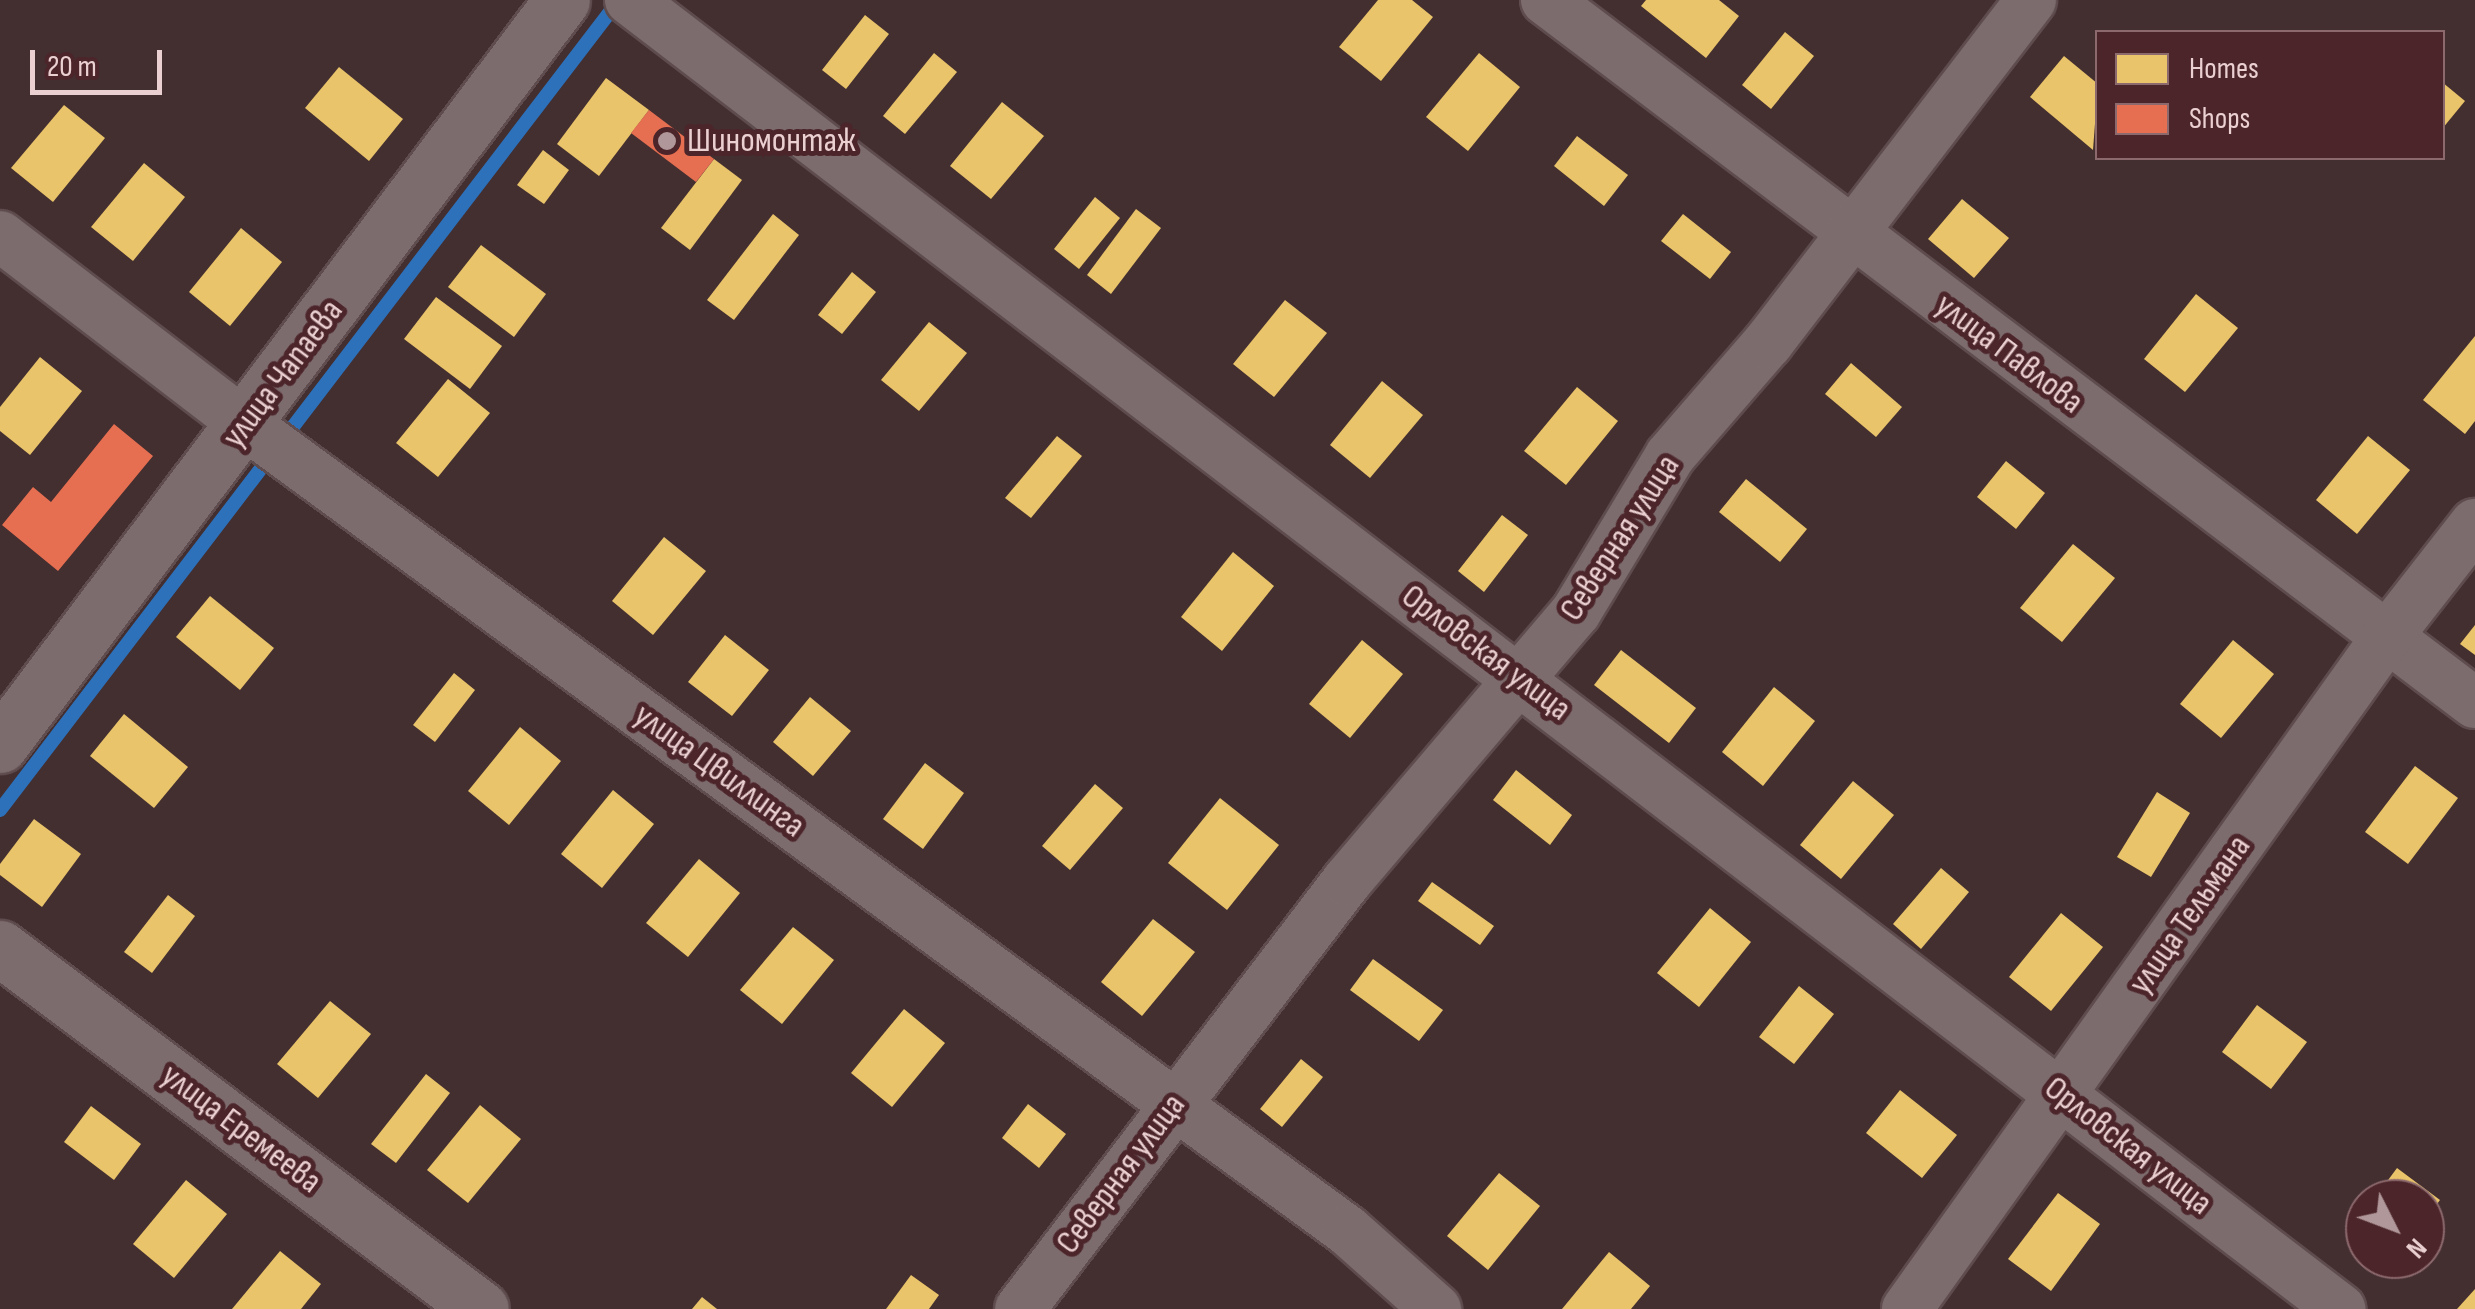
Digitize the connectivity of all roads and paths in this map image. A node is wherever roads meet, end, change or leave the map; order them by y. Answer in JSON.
{"nodes":[{"id":1,"x":562,"y":0,"type":"edge"},
{"id":2,"x":630,"y":0,"type":"edge"},
{"id":3,"x":1546,"y":0,"type":"edge"},
{"id":4,"x":2031,"y":0,"type":"edge"},
{"id":5,"x":1848,"y":233,"type":"junction"},
{"id":6,"x":0,"y":236,"type":"edge"},
{"id":7,"x":246,"y":425,"type":"junction"},
{"id":8,"x":2475,"y":524,"type":"edge"},
{"id":9,"x":2386,"y":638,"type":"junction"},
{"id":10,"x":1518,"y":677,"type":"junction"},
{"id":11,"x":2475,"y":703,"type":"edge"},
{"id":12,"x":0,"y":744,"type":"edge"},
{"id":13,"x":0,"y":948,"type":"edge"},
{"id":14,"x":2062,"y":1096,"type":"junction"},
{"id":15,"x":1174,"y":1102,"type":"junction"},
{"id":16,"x":481,"y":1309,"type":"edge"},
{"id":17,"x":1020,"y":1309,"type":"edge"},
{"id":18,"x":1436,"y":1309,"type":"edge"},
{"id":19,"x":1907,"y":1309,"type":"edge"},
{"id":20,"x":2340,"y":1309,"type":"edge"}],
"edges":[{"from":1,"to":7,"type":"street","name":"улица Чапаева"},
{"from":2,"to":10,"type":"street","name":"Орловская улица"},
{"from":3,"to":5,"type":"street","name":"улица Павлова"},
{"from":4,"to":5,"type":"street","name":"Северная улица"},
{"from":5,"to":9,"type":"street","name":"улица Павлова"},
{"from":5,"to":10,"type":"street","name":"Северная улица"},
{"from":6,"to":7,"type":"street","name":"улица Цвиллинга"},
{"from":7,"to":12,"type":"street","name":"улица Чапаева"},
{"from":7,"to":15,"type":"street","name":"улица Цвиллинга"},
{"from":8,"to":9,"type":"street","name":"улица Тельмана"},
{"from":9,"to":11,"type":"street","name":"улица Павлова"},
{"from":9,"to":14,"type":"street","name":"улица Тельмана"},
{"from":10,"to":14,"type":"street","name":"Орловская улица"},
{"from":10,"to":15,"type":"street","name":"Северная улица"},
{"from":13,"to":16,"type":"street","name":"улица Еремеева"},
{"from":14,"to":19,"type":"street","name":"улица Тельмана"},
{"from":14,"to":20,"type":"street","name":"Орловская улица"},
{"from":15,"to":17,"type":"street","name":"Северная улица"},
{"from":15,"to":18,"type":"street","name":"улица Цвиллинга"}]}
